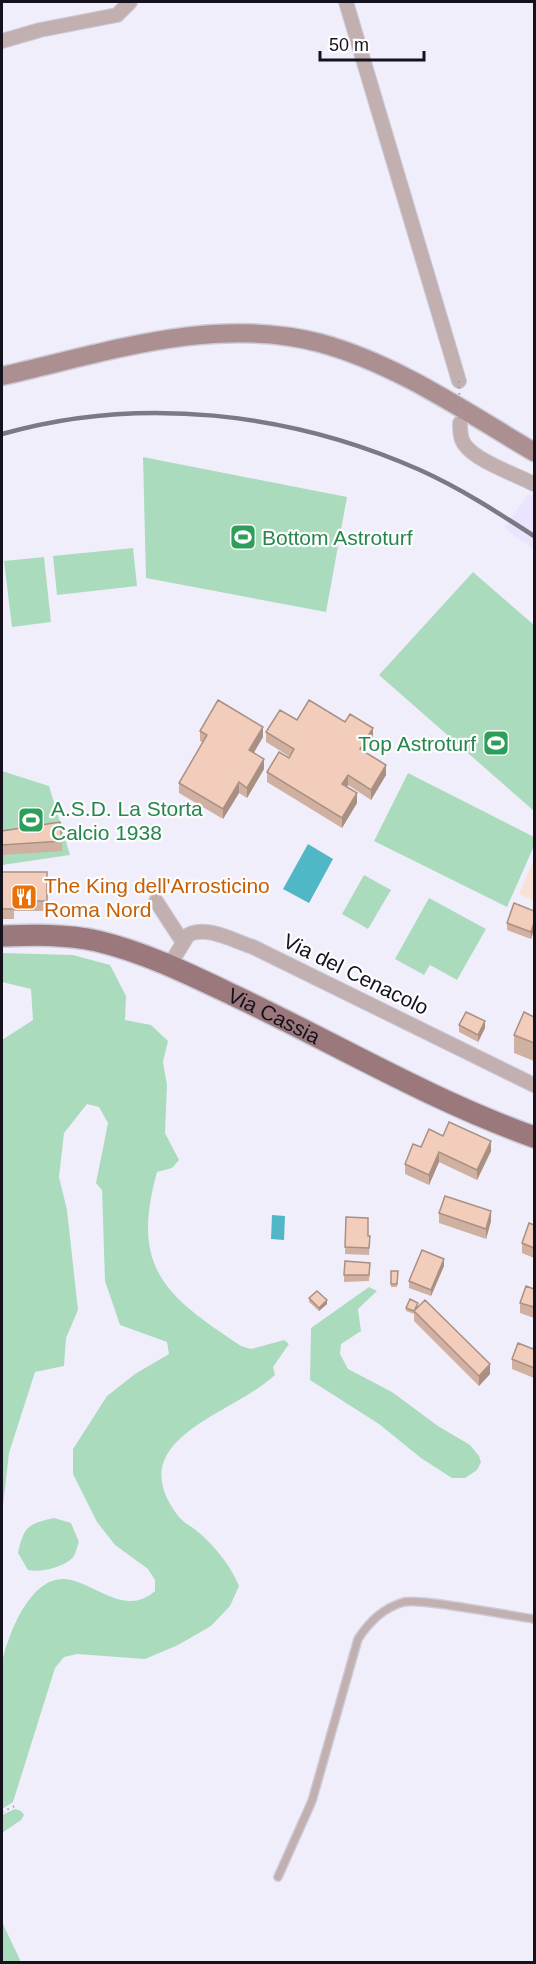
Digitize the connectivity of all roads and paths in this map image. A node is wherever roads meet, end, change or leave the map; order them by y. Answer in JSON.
{"nodes":[{"id":1,"x":130,"y":2,"type":"edge"},
{"id":2,"x":346,"y":2,"type":"edge"},
{"id":3,"x":2,"y":41,"type":"edge"},
{"id":4,"x":2,"y":376,"type":"edge"},
{"id":5,"x":459,"y":381,"type":"joint"},
{"id":6,"x":460,"y":423,"type":"joint"},
{"id":7,"x":534,"y":452,"type":"edge"},
{"id":8,"x":534,"y":484,"type":"edge"},
{"id":9,"x":156,"y":901,"type":"dead end"},
{"id":10,"x":2,"y":936,"type":"edge"},
{"id":11,"x":182,"y":941,"type":"junction"},
{"id":12,"x":169,"y":966,"type":"junction"},
{"id":13,"x":534,"y":1085,"type":"edge"},
{"id":14,"x":534,"y":1137,"type":"edge"},
{"id":15,"x":534,"y":1619,"type":"edge"},
{"id":16,"x":17,"y":1805,"type":"dead end"},
{"id":17,"x":2,"y":1812,"type":"edge"},
{"id":18,"x":278,"y":1877,"type":"dead end"}],
"edges":[{"from":1,"to":3,"type":"street"},
{"from":2,"to":5,"type":"street"},
{"from":4,"to":7,"type":"main road"},
{"from":5,"to":6,"type":"path","bridge":true},
{"from":6,"to":8,"type":"street"},
{"from":9,"to":11,"type":"street"},
{"from":10,"to":12,"type":"main road","name":"Via Cassia"},
{"from":11,"to":12,"type":"street"},
{"from":11,"to":13,"type":"street","name":"Via del Cenacolo"},
{"from":12,"to":14,"type":"main road","name":"Via Cassia"},
{"from":15,"to":18,"type":"lane"},
{"from":16,"to":17,"type":"path"}]}
